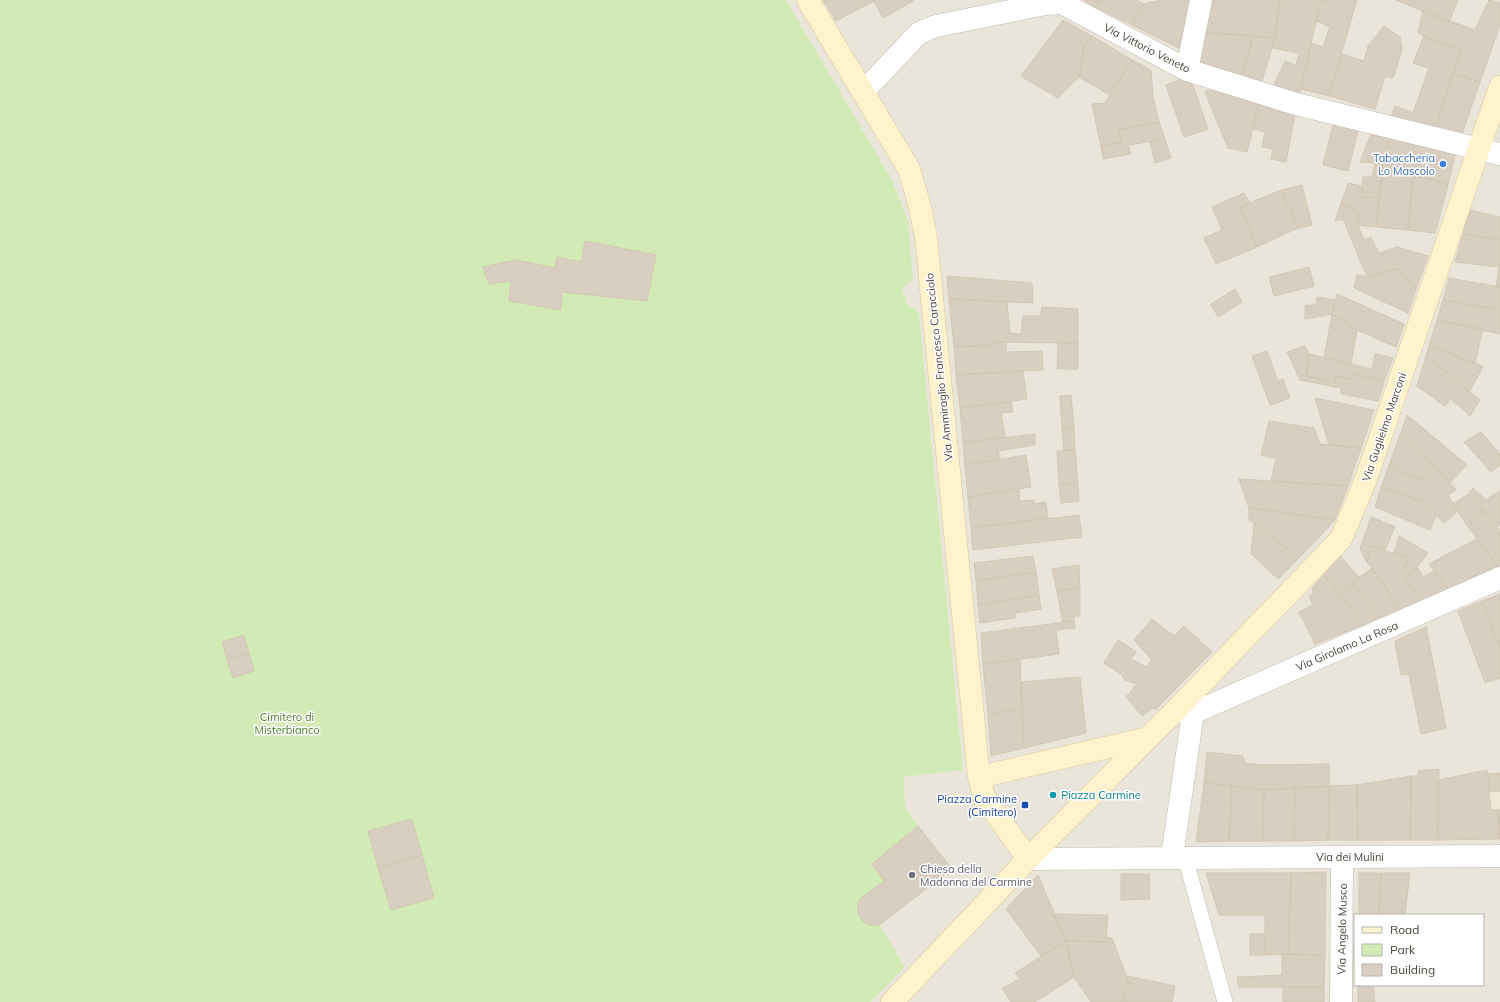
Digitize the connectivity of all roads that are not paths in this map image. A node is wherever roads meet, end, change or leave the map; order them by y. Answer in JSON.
{"nodes":[{"id":1,"x":808,"y":0,"type":"edge"},
{"id":2,"x":1201,"y":0,"type":"edge"},
{"id":3,"x":1187,"y":70,"type":"junction"},
{"id":4,"x":1500,"y":87,"type":"edge"},
{"id":5,"x":864,"y":91,"type":"junction"},
{"id":6,"x":1479,"y":149,"type":"junction"},
{"id":7,"x":1500,"y":154,"type":"edge"},
{"id":8,"x":1500,"y":578,"type":"edge"},
{"id":9,"x":1184,"y":712,"type":"junction"},
{"id":10,"x":1148,"y":738,"type":"junction"},
{"id":11,"x":978,"y":770,"type":"junction"},
{"id":12,"x":1500,"y":856,"type":"edge"},
{"id":13,"x":1186,"y":857,"type":"junction"},
{"id":14,"x":1342,"y":857,"type":"junction"},
{"id":15,"x":1020,"y":866,"type":"junction"},
{"id":16,"x":892,"y":1002,"type":"edge"},
{"id":17,"x":1224,"y":1002,"type":"edge"},
{"id":18,"x":1341,"y":1002,"type":"edge"}],
"edges":[{"from":1,"to":5,"type":"main road","name":"Via Ammiraglio Francesco Caracciolo"},
{"from":2,"to":3,"type":"street"},
{"from":3,"to":5,"type":"street","name":"Via Vittorio Veneto"},
{"from":3,"to":6,"type":"street","name":"Via Vittorio Veneto"},
{"from":4,"to":6,"type":"main road","name":"Via Guglielmo Marconi"},
{"from":5,"to":11,"type":"main road","name":"Via Ammiraglio Francesco Caracciolo"},
{"from":6,"to":7,"type":"street","name":"Via Vittorio Veneto"},
{"from":6,"to":9,"type":"main road","name":"Via Guglielmo Marconi"},
{"from":8,"to":9,"type":"street","name":"Via Girolamo La Rosa"},
{"from":9,"to":10,"type":"main road","name":"Via Guglielmo Marconi"},
{"from":9,"to":13,"type":"street"},
{"from":10,"to":11,"type":"main road"},
{"from":10,"to":15,"type":"main road","name":"Via Guglielmo Marconi"},
{"from":11,"to":15,"type":"main road","name":"Via Ammiraglio Francesco Caracciolo"},
{"from":12,"to":14,"type":"street","name":"Via dei Mulini"},
{"from":13,"to":14,"type":"street","name":"Via dei Mulini"},
{"from":13,"to":15,"type":"street","name":"Via dei Mulini"},
{"from":13,"to":17,"type":"lane"},
{"from":14,"to":18,"type":"street","name":"Via Angelo Musco"},
{"from":15,"to":16,"type":"main road","name":"Via Guglielmo Marconi"}]}
